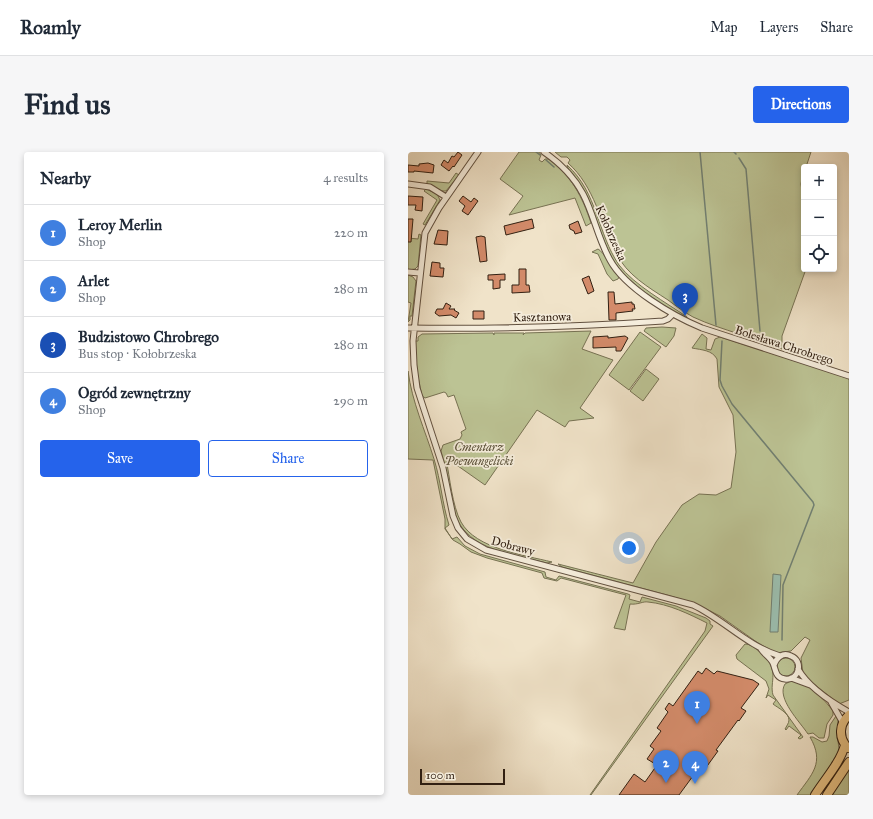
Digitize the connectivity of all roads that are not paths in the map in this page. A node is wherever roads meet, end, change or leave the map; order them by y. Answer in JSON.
{"nodes":[{"id":1,"x":478,"y":152,"type":"edge"},
{"id":2,"x":544,"y":152,"type":"edge"},
{"id":3,"x":408,"y":184,"type":"edge"},
{"id":4,"x":446,"y":197,"type":"junction"},
{"id":5,"x":408,"y":272,"type":"edge"},
{"id":6,"x":419,"y":274,"type":"junction"},
{"id":7,"x":673,"y":314,"type":"junction"},
{"id":8,"x":411,"y":328,"type":"edge"},
{"id":9,"x":713,"y":332,"type":"joint"},
{"id":10,"x":849,"y":376,"type":"edge"},
{"id":11,"x":758,"y":647,"type":"junction"},
{"id":12,"x":780,"y":656,"type":"junction"},
{"id":13,"x":774,"y":665,"type":"junction"},
{"id":14,"x":798,"y":669,"type":"junction"},
{"id":15,"x":791,"y":678,"type":"junction"},
{"id":16,"x":812,"y":686,"type":"junction"},
{"id":17,"x":829,"y":700,"type":"junction"},
{"id":18,"x":849,"y":714,"type":"edge"},
{"id":19,"x":843,"y":723,"type":"junction"},
{"id":20,"x":847,"y":747,"type":"edge"},
{"id":21,"x":849,"y":762,"type":"edge"},
{"id":22,"x":815,"y":795,"type":"edge"},
{"id":23,"x":827,"y":795,"type":"edge"}],
"edges":[{"from":1,"to":4,"type":"street","name":"Dobrawy"},
{"from":2,"to":7,"type":"street","name":"Kołobrzeska"},
{"from":3,"to":4,"type":"street"},
{"from":4,"to":6,"type":"street","name":"Dobrawy"},
{"from":5,"to":6,"type":"street"},
{"from":6,"to":8,"type":"street","name":"Dobrawy"},
{"from":7,"to":8,"type":"street","name":"Kasztanowa"},
{"from":7,"to":9,"type":"street","name":"Kołobrzeska"},
{"from":8,"to":11,"type":"street","name":"Dobrawy"},
{"from":9,"to":10,"type":"street","name":"Bolesława Chrobrego"},
{"from":11,"to":12,"type":"street","name":"Dobrawy"},
{"from":11,"to":13,"type":"street","name":"Dobrawy"},
{"from":12,"to":13,"type":"street"},
{"from":12,"to":14,"type":"street","name":"Dobrawy"},
{"from":13,"to":15,"type":"street","name":"Dobrawy"},
{"from":14,"to":15,"type":"street"},
{"from":14,"to":16,"type":"street","name":"Dobrawy"},
{"from":15,"to":16,"type":"street","name":"Dobrawy"},
{"from":16,"to":17,"type":"street","name":"Dobrawy"},
{"from":17,"to":18,"type":"street"},
{"from":17,"to":19,"type":"street"},
{"from":18,"to":19,"type":"main road"},
{"from":19,"to":20,"type":"main road"},
{"from":20,"to":22,"type":"main road"},
{"from":21,"to":23,"type":"main road"}]}
